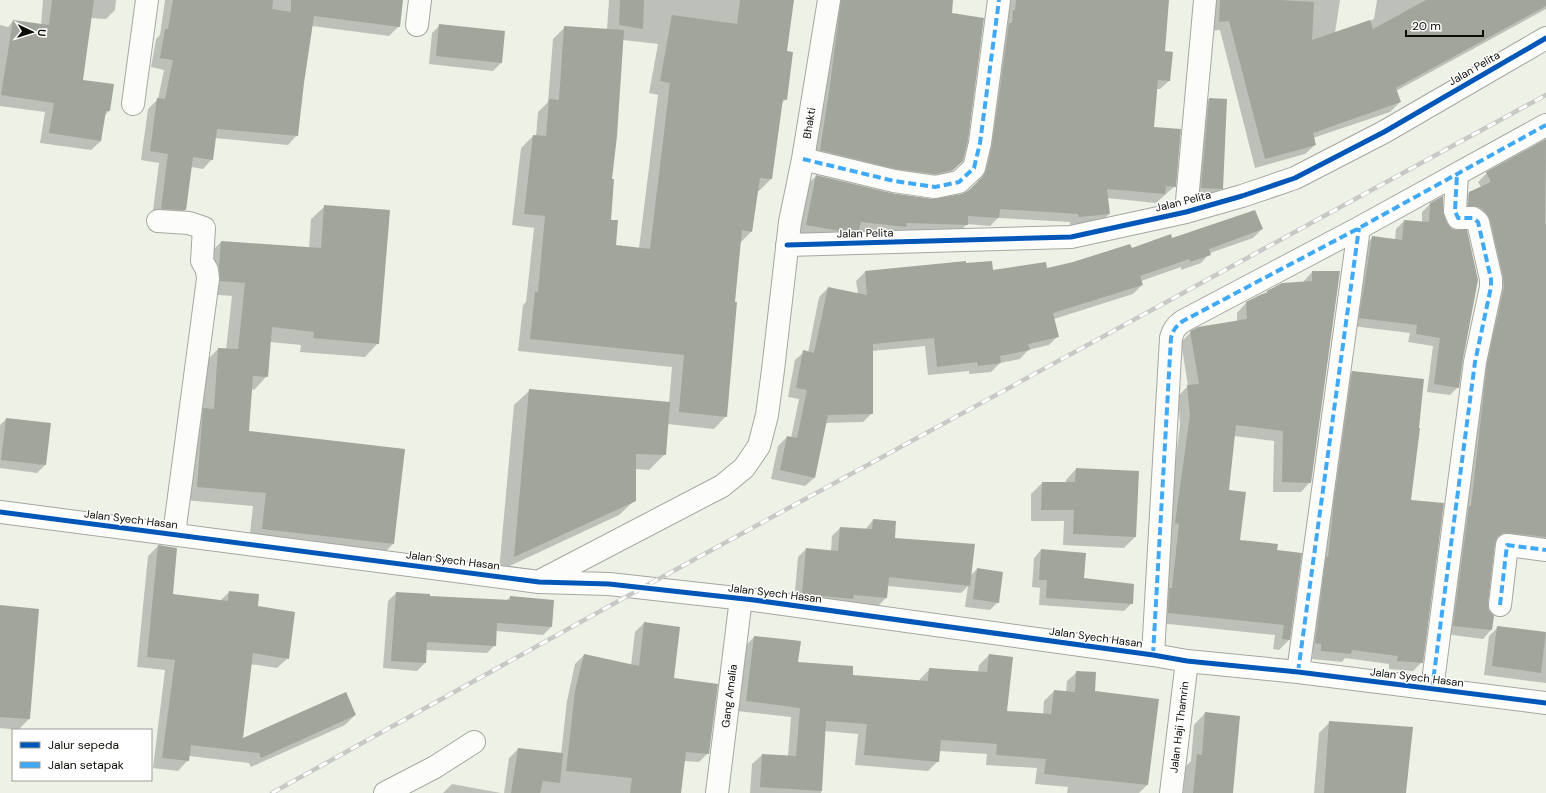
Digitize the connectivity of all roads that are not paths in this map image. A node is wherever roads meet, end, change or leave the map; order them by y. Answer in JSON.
{"nodes":[{"id":1,"x":147,"y":0,"type":"edge"},
{"id":2,"x":420,"y":0,"type":"edge"},
{"id":3,"x":829,"y":0,"type":"edge"},
{"id":4,"x":999,"y":0,"type":"edge"},
{"id":5,"x":1205,"y":0,"type":"edge"},
{"id":6,"x":417,"y":25,"type":"dead end"},
{"id":7,"x":1546,"y":38,"type":"edge"},
{"id":8,"x":133,"y":104,"type":"dead end"},
{"id":9,"x":1546,"y":125,"type":"edge"},
{"id":10,"x":803,"y":159,"type":"junction"},
{"id":11,"x":1457,"y":174,"type":"junction"},
{"id":12,"x":1186,"y":212,"type":"junction"},
{"id":13,"x":158,"y":221,"type":"dead end"},
{"id":14,"x":1359,"y":228,"type":"junction"},
{"id":15,"x":787,"y":245,"type":"junction"},
{"id":16,"x":0,"y":512,"type":"edge"},
{"id":17,"x":174,"y":534,"type":"junction"},
{"id":18,"x":1546,"y":550,"type":"edge"},
{"id":19,"x":539,"y":582,"type":"junction"},
{"id":20,"x":741,"y":598,"type":"junction"},
{"id":21,"x":1500,"y":605,"type":"dead end"},
{"id":22,"x":1153,"y":654,"type":"junction"},
{"id":23,"x":1187,"y":661,"type":"junction"},
{"id":24,"x":1298,"y":672,"type":"junction"},
{"id":25,"x":1432,"y":689,"type":"junction"},
{"id":26,"x":1546,"y":703,"type":"edge"},
{"id":27,"x":474,"y":742,"type":"dead end"},
{"id":28,"x":386,"y":793,"type":"edge"},
{"id":29,"x":717,"y":793,"type":"edge"},
{"id":30,"x":1171,"y":793,"type":"edge"}],
"edges":[{"from":1,"to":8,"type":"street"},
{"from":2,"to":6,"type":"street"},
{"from":3,"to":10,"type":"street","name":"Bhakti"},
{"from":4,"to":10,"type":"street"},
{"from":5,"to":12,"type":"street"},
{"from":7,"to":12,"type":"street","name":"Jalan Pelita"},
{"from":9,"to":11,"type":"street"},
{"from":10,"to":15,"type":"street","name":"Bhakti"},
{"from":11,"to":14,"type":"street"},
{"from":11,"to":25,"type":"street"},
{"from":12,"to":15,"type":"street","name":"Jalan Pelita"},
{"from":13,"to":17,"type":"street"},
{"from":14,"to":22,"type":"street"},
{"from":14,"to":24,"type":"street"},
{"from":15,"to":19,"type":"street","name":"Bhakti"},
{"from":16,"to":17,"type":"street","name":"Jalan Syech Hasan"},
{"from":17,"to":19,"type":"street","name":"Jalan Syech Hasan"},
{"from":18,"to":21,"type":"street"},
{"from":19,"to":20,"type":"street","name":"Jalan Syech Hasan"},
{"from":20,"to":22,"type":"street","name":"Jalan Syech Hasan"},
{"from":20,"to":29,"type":"street","name":"Gang Amalia"},
{"from":22,"to":23,"type":"street","name":"Jalan Syech Hasan"},
{"from":23,"to":24,"type":"street","name":"Jalan Syech Hasan"},
{"from":23,"to":30,"type":"street","name":"Jalan Haji Thamrin"},
{"from":24,"to":25,"type":"street","name":"Jalan Syech Hasan"},
{"from":25,"to":26,"type":"street","name":"Jalan Syech Hasan"},
{"from":27,"to":28,"type":"street"}]}
